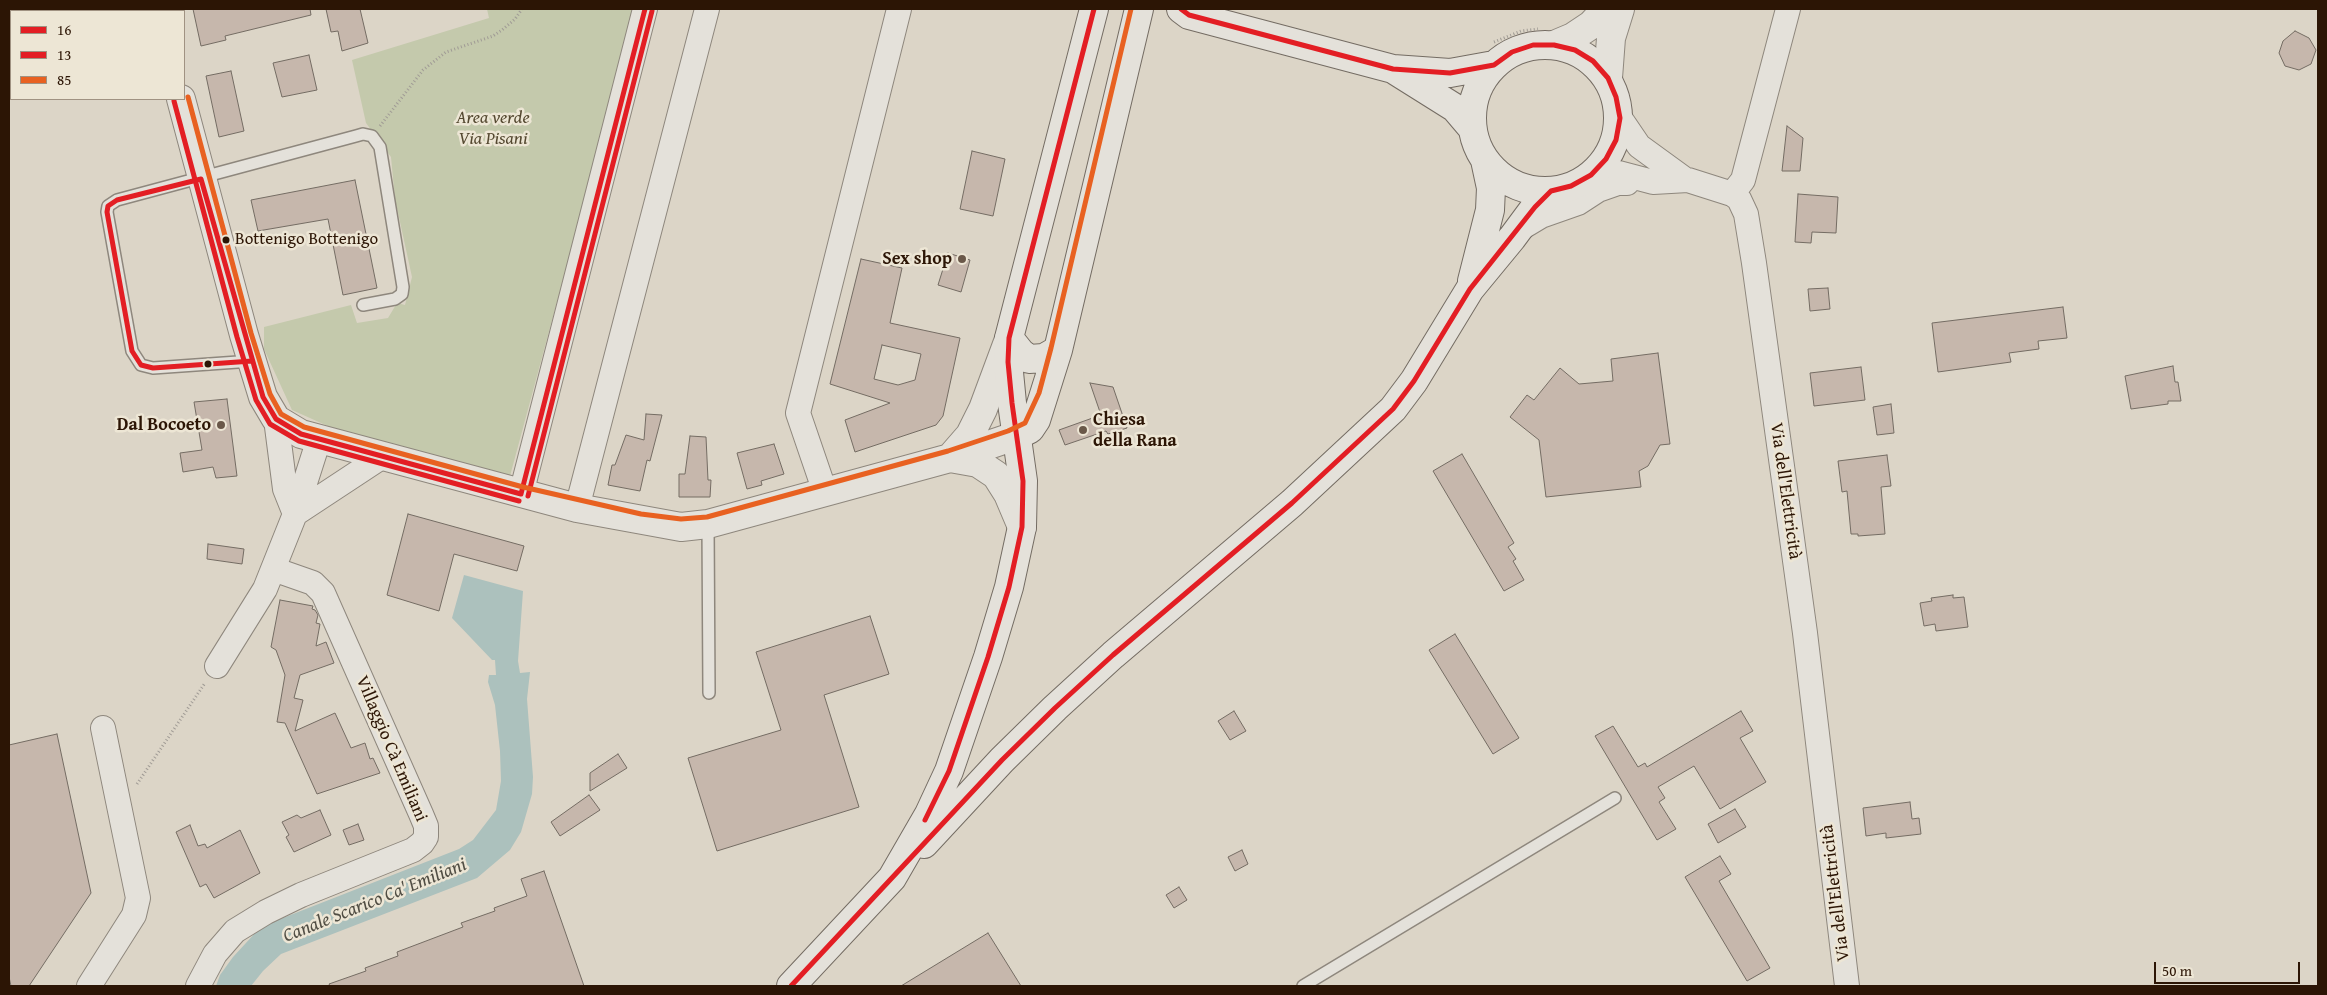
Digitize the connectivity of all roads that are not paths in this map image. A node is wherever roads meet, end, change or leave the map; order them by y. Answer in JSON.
{"nodes":[{"id":1,"x":645,"y":9,"type":"edge"},
{"id":2,"x":706,"y":9,"type":"edge"},
{"id":3,"x":899,"y":9,"type":"edge"},
{"id":4,"x":1094,"y":9,"type":"edge"},
{"id":5,"x":1606,"y":9,"type":"edge"},
{"id":6,"x":1620,"y":9,"type":"edge"},
{"id":7,"x":1788,"y":9,"type":"edge"},
{"id":8,"x":1185,"y":12,"type":"edge"},
{"id":9,"x":1137,"y":15,"type":"edge"},
{"id":10,"x":1548,"y":37,"type":"junction"},
{"id":11,"x":1492,"y":54,"type":"junction"},
{"id":12,"x":1393,"y":69,"type":"junction"},
{"id":13,"x":1608,"y":78,"type":"junction"},
{"id":14,"x":181,"y":100,"type":"edge"},
{"id":15,"x":1620,"y":118,"type":"junction"},
{"id":16,"x":1472,"y":128,"type":"junction"},
{"id":17,"x":1485,"y":160,"type":"junction"},
{"id":18,"x":1591,"y":176,"type":"junction"},
{"id":19,"x":1683,"y":178,"type":"junction"},
{"id":20,"x":201,"y":179,"type":"junction"},
{"id":21,"x":1653,"y":182,"type":"junction"},
{"id":22,"x":1551,"y":191,"type":"junction"},
{"id":23,"x":1732,"y":194,"type":"junction"},
{"id":24,"x":1517,"y":230,"type":"junction"},
{"id":25,"x":1470,"y":289,"type":"junction"},
{"id":26,"x":363,"y":305,"type":"dead end"},
{"id":27,"x":1010,"y":338,"type":"junction"},
{"id":28,"x":1058,"y":350,"type":"junction"},
{"id":29,"x":252,"y":361,"type":"junction"},
{"id":30,"x":276,"y":419,"type":"junction"},
{"id":31,"x":1018,"y":435,"type":"junction"},
{"id":32,"x":319,"y":440,"type":"junction"},
{"id":33,"x":383,"y":456,"type":"junction"},
{"id":34,"x":950,"y":458,"type":"junction"},
{"id":35,"x":825,"y":492,"type":"junction"},
{"id":36,"x":521,"y":494,"type":"junction"},
{"id":37,"x":577,"y":508,"type":"junction"},
{"id":38,"x":292,"y":520,"type":"junction"},
{"id":39,"x":708,"y":524,"type":"junction"},
{"id":40,"x":1022,"y":527,"type":"junction"},
{"id":41,"x":276,"y":562,"type":"junction"},
{"id":42,"x":217,"y":666,"type":"road end"},
{"id":43,"x":709,"y":693,"type":"dead end"},
{"id":44,"x":103,"y":728,"type":"dead end"},
{"id":45,"x":1615,"y":798,"type":"dead end"},
{"id":46,"x":892,"y":878,"type":"junction"},
{"id":47,"x":89,"y":986,"type":"edge"},
{"id":48,"x":198,"y":986,"type":"edge"},
{"id":49,"x":791,"y":986,"type":"edge"},
{"id":50,"x":1303,"y":986,"type":"edge"},
{"id":51,"x":1847,"y":986,"type":"edge"}],
"edges":[{"from":1,"to":36,"type":"street"},
{"from":2,"to":37,"type":"street"},
{"from":3,"to":35,"type":"street"},
{"from":4,"to":27,"type":"main road"},
{"from":5,"to":10,"type":"main road"},
{"from":6,"to":13,"type":"main road"},
{"from":7,"to":23,"type":"street"},
{"from":8,"to":9,"type":"main road"},
{"from":8,"to":12,"type":"main road"},
{"from":9,"to":28,"type":"main road"},
{"from":10,"to":11,"type":"main road"},
{"from":10,"to":13,"type":"main road"},
{"from":11,"to":12,"type":"main road"},
{"from":11,"to":16,"type":"main road"},
{"from":12,"to":16,"type":"main road"},
{"from":13,"to":15,"type":"main road"},
{"from":14,"to":20,"type":"main road"},
{"from":15,"to":18,"type":"main road"},
{"from":15,"to":19,"type":"street"},
{"from":16,"to":17,"type":"main road"},
{"from":17,"to":22,"type":"main road"},
{"from":17,"to":25,"type":"main road"},
{"from":18,"to":21,"type":"street"},
{"from":18,"to":22,"type":"main road"},
{"from":19,"to":21,"type":"street"},
{"from":19,"to":23,"type":"street"},
{"from":20,"to":26,"type":"lane"},
{"from":20,"to":29,"type":"main road"},
{"from":20,"to":29,"type":"lane"},
{"from":21,"to":24,"type":"street"},
{"from":22,"to":24,"type":"main road"},
{"from":23,"to":51,"type":"street","name":"Via dell'Elettricità"},
{"from":24,"to":25,"type":"main road"},
{"from":25,"to":46,"type":"main road"},
{"from":27,"to":28,"type":"main road"},
{"from":27,"to":31,"type":"main road"},
{"from":27,"to":34,"type":"main road"},
{"from":28,"to":31,"type":"main road"},
{"from":29,"to":30,"type":"main road"},
{"from":30,"to":32,"type":"main road"},
{"from":30,"to":38,"type":"street"},
{"from":31,"to":34,"type":"main road"},
{"from":31,"to":40,"type":"main road"},
{"from":32,"to":33,"type":"main road"},
{"from":32,"to":38,"type":"street"},
{"from":33,"to":36,"type":"main road"},
{"from":33,"to":38,"type":"street"},
{"from":34,"to":35,"type":"main road"},
{"from":34,"to":40,"type":"main road"},
{"from":35,"to":39,"type":"main road"},
{"from":36,"to":37,"type":"main road"},
{"from":37,"to":39,"type":"main road"},
{"from":38,"to":41,"type":"street"},
{"from":39,"to":43,"type":"lane"},
{"from":40,"to":46,"type":"main road"},
{"from":41,"to":42,"type":"street"},
{"from":41,"to":48,"type":"street","name":"Villaggio Cà Emiliani"},
{"from":44,"to":47,"type":"street"},
{"from":45,"to":50,"type":"lane"},
{"from":46,"to":49,"type":"main road"}]}
